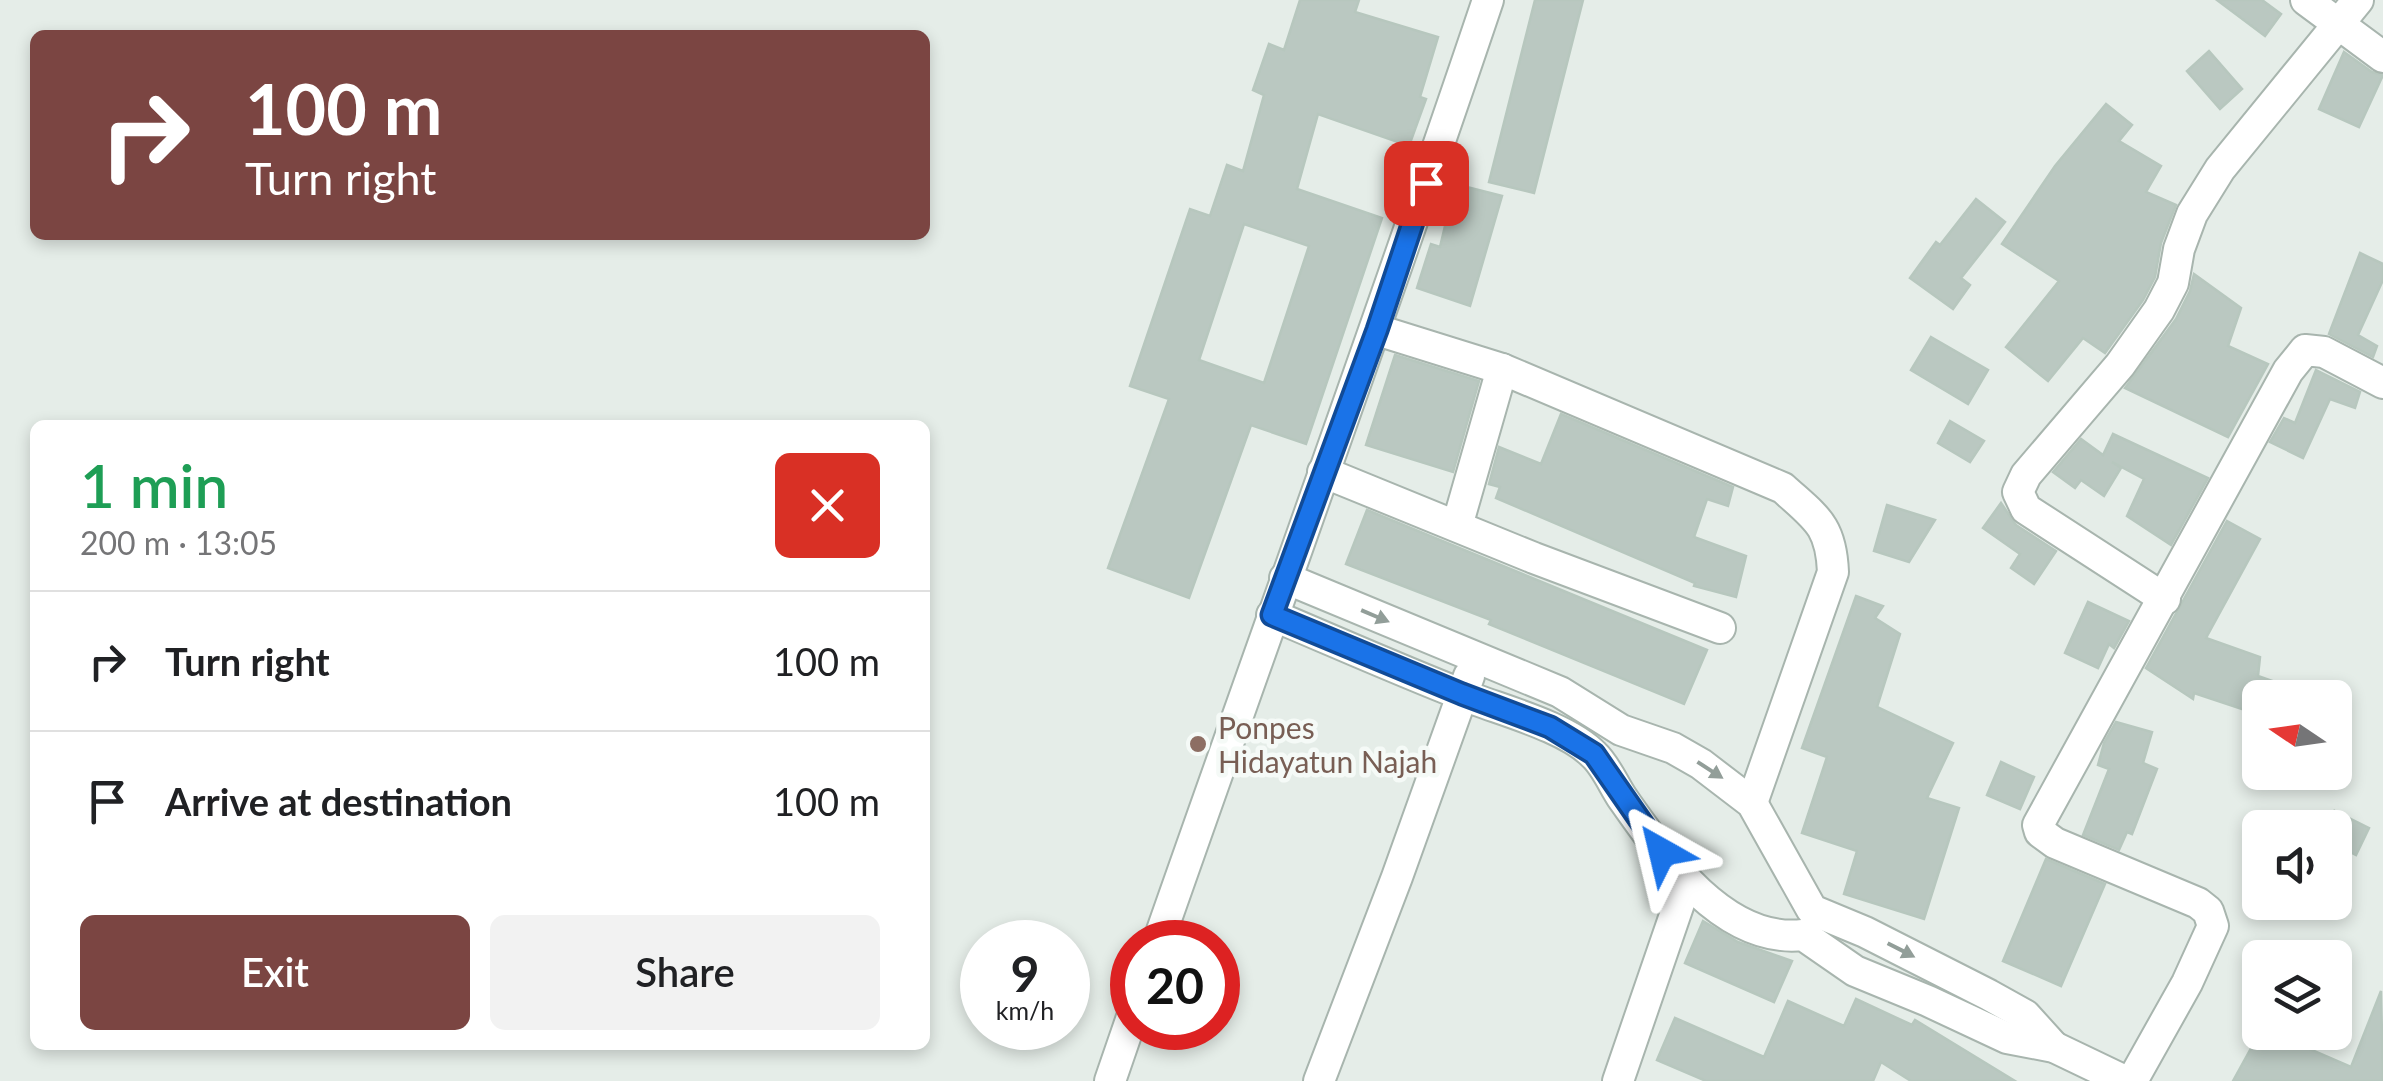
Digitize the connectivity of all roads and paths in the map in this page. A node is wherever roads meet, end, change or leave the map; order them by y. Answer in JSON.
{"nodes":[{"id":1,"x":1488,"y":0,"type":"edge"},
{"id":2,"x":2306,"y":0,"type":"edge"},
{"id":3,"x":2358,"y":0,"type":"edge"},
{"id":4,"x":2336,"y":24,"type":"junction"},
{"id":5,"x":2383,"y":56,"type":"edge"},
{"id":6,"x":1377,"y":330,"type":"junction"},
{"id":7,"x":1502,"y":369,"type":"junction"},
{"id":8,"x":2383,"y":383,"type":"edge"},
{"id":9,"x":1323,"y":472,"type":"junction"},
{"id":10,"x":1456,"y":526,"type":"junction"},
{"id":11,"x":1286,"y":578,"type":"junction"},
{"id":12,"x":2165,"y":599,"type":"junction"},
{"id":13,"x":1272,"y":615,"type":"junction"},
{"id":14,"x":1720,"y":628,"type":"dead end"},
{"id":15,"x":1475,"y":658,"type":"junction"},
{"id":16,"x":1462,"y":694,"type":"junction"},
{"id":17,"x":1622,"y":730,"type":"junction"},
{"id":18,"x":1594,"y":754,"type":"junction"},
{"id":19,"x":1752,"y":803,"type":"junction"},
{"id":20,"x":1686,"y":883,"type":"junction"},
{"id":21,"x":1166,"y":920,"type":"edge"},
{"id":22,"x":1808,"y":922,"type":"junction"},
{"id":23,"x":1121,"y":1050,"type":"edge"},
{"id":24,"x":1110,"y":1081,"type":"edge"},
{"id":25,"x":1319,"y":1081,"type":"edge"},
{"id":26,"x":1618,"y":1081,"type":"edge"},
{"id":27,"x":2129,"y":1081,"type":"edge"}],
"edges":[{"from":1,"to":6,"type":"street"},
{"from":2,"to":4,"type":"street"},
{"from":3,"to":4,"type":"street"},
{"from":4,"to":5,"type":"street"},
{"from":4,"to":12,"type":"street"},
{"from":6,"to":7,"type":"street"},
{"from":6,"to":9,"type":"street"},
{"from":7,"to":10,"type":"street"},
{"from":7,"to":19,"type":"street"},
{"from":8,"to":12,"type":"street"},
{"from":9,"to":10,"type":"street"},
{"from":9,"to":11,"type":"street"},
{"from":10,"to":14,"type":"street"},
{"from":11,"to":13,"type":"street"},
{"from":11,"to":15,"type":"street","one_way":true},
{"from":12,"to":27,"type":"street"},
{"from":13,"to":16,"type":"street"},
{"from":13,"to":21,"type":"street"},
{"from":15,"to":16,"type":"street"},
{"from":15,"to":17,"type":"street"},
{"from":16,"to":18,"type":"street"},
{"from":16,"to":25,"type":"street"},
{"from":17,"to":18,"type":"street"},
{"from":17,"to":19,"type":"street","one_way":true},
{"from":18,"to":20,"type":"street"},
{"from":19,"to":22,"type":"street"},
{"from":20,"to":22,"type":"street"},
{"from":20,"to":26,"type":"street"},
{"from":22,"to":27,"type":"street"},
{"from":23,"to":24,"type":"street"}]}
